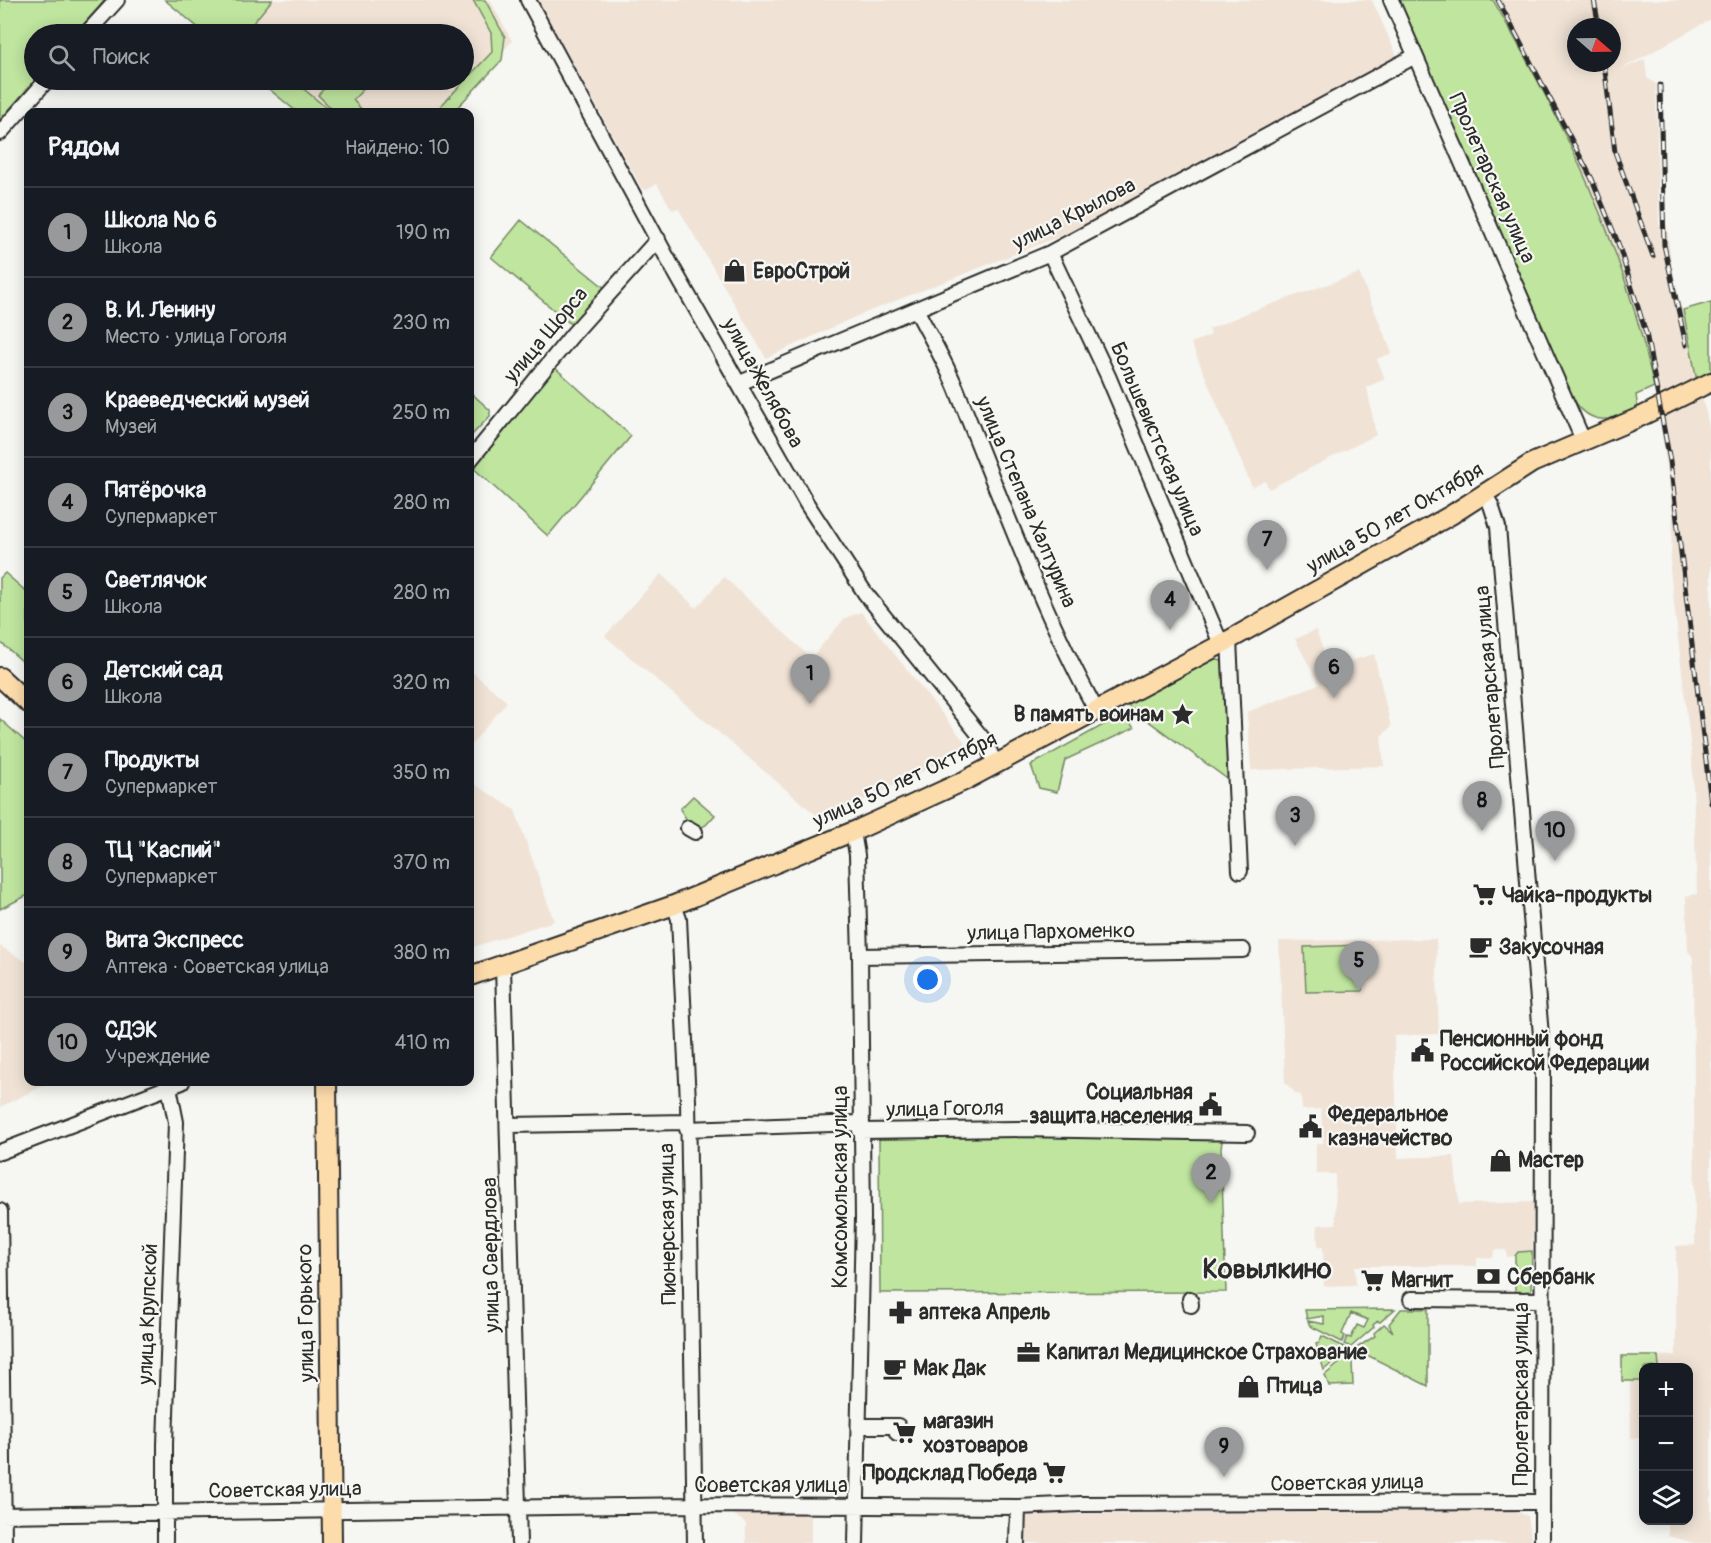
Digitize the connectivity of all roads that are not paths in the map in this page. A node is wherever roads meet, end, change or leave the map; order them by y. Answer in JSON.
{"nodes":[{"id":1,"x":117,"y":0,"type":"edge"},
{"id":2,"x":528,"y":0,"type":"edge"},
{"id":3,"x":1392,"y":0,"type":"edge"},
{"id":4,"x":95,"y":24,"type":"edge"},
{"id":5,"x":1415,"y":56,"type":"junction"},
{"id":6,"x":38,"y":90,"type":"edge"},
{"id":7,"x":0,"y":133,"type":"edge"},
{"id":8,"x":658,"y":239,"type":"junction"},
{"id":9,"x":1050,"y":253,"type":"junction"},
{"id":10,"x":917,"y":311,"type":"junction"},
{"id":11,"x":1711,"y":382,"type":"edge"},
{"id":12,"x":741,"y":383,"type":"junction"},
{"id":13,"x":1583,"y":440,"type":"junction"},
{"id":14,"x":474,"y":455,"type":"edge"},
{"id":15,"x":1484,"y":494,"type":"junction"},
{"id":16,"x":1225,"y":642,"type":"junction"},
{"id":17,"x":0,"y":677,"type":"edge"},
{"id":18,"x":24,"y":699,"type":"edge"},
{"id":19,"x":1096,"y":710,"type":"junction"},
{"id":20,"x":995,"y":764,"type":"junction"},
{"id":21,"x":853,"y":832,"type":"junction"},
{"id":22,"x":1240,"y":871,"type":"dead end"},
{"id":23,"x":674,"y":905,"type":"junction"},
{"id":24,"x":1243,"y":951,"type":"dead end"},
{"id":25,"x":860,"y":956,"type":"junction"},
{"id":26,"x":502,"y":966,"type":"junction"},
{"id":27,"x":474,"y":975,"type":"edge"},
{"id":28,"x":327,"y":1086,"type":"edge"},
{"id":29,"x":169,"y":1087,"type":"joint"},
{"id":30,"x":508,"y":1125,"type":"junction"},
{"id":31,"x":687,"y":1125,"type":"junction"},
{"id":32,"x":860,"y":1127,"type":"junction"},
{"id":33,"x":1247,"y":1133,"type":"dead end"},
{"id":34,"x":0,"y":1152,"type":"edge"},
{"id":35,"x":0,"y":1211,"type":"edge"},
{"id":36,"x":1411,"y":1299,"type":"dead end"},
{"id":37,"x":1542,"y":1300,"type":"junction"},
{"id":38,"x":860,"y":1426,"type":"junction"},
{"id":39,"x":900,"y":1433,"type":"dead end"},
{"id":40,"x":1542,"y":1502,"type":"junction"},
{"id":41,"x":696,"y":1505,"type":"junction"},
{"id":42,"x":857,"y":1506,"type":"junction"},
{"id":43,"x":1018,"y":1507,"type":"junction"},
{"id":44,"x":519,"y":1509,"type":"junction"},
{"id":45,"x":331,"y":1510,"type":"junction"},
{"id":46,"x":164,"y":1514,"type":"junction"},
{"id":47,"x":2,"y":1515,"type":"edge"},
{"id":48,"x":4,"y":1543,"type":"edge"},
{"id":49,"x":165,"y":1543,"type":"edge"},
{"id":50,"x":332,"y":1543,"type":"edge"},
{"id":51,"x":519,"y":1543,"type":"edge"},
{"id":52,"x":695,"y":1543,"type":"edge"},
{"id":53,"x":856,"y":1543,"type":"edge"},
{"id":54,"x":1017,"y":1543,"type":"edge"},
{"id":55,"x":1542,"y":1543,"type":"edge"}],
"edges":[{"from":1,"to":4,"type":"street"},
{"from":2,"to":8,"type":"street","name":"улица Желябова"},
{"from":3,"to":5,"type":"street","name":"Пролетарская улица"},
{"from":5,"to":9,"type":"street","name":"улица Крылова"},
{"from":5,"to":13,"type":"street","name":"Пролетарская улица"},
{"from":6,"to":7,"type":"street"},
{"from":8,"to":12,"type":"street","name":"улица Желябова"},
{"from":8,"to":14,"type":"street","name":"улица Щорса"},
{"from":9,"to":10,"type":"street","name":"улица Крылова"},
{"from":9,"to":16,"type":"street","name":"Большевистская улица"},
{"from":10,"to":12,"type":"street","name":"улица Крылова"},
{"from":10,"to":19,"type":"street","name":"улица Степана Халтурина"},
{"from":11,"to":13,"type":"main road","name":"улица 50 лет Октября"},
{"from":12,"to":20,"type":"street","name":"улица Желябова"},
{"from":13,"to":15,"type":"main road","name":"улица 50 лет Октября"},
{"from":15,"to":16,"type":"main road","name":"улица 50 лет Октября"},
{"from":15,"to":37,"type":"street","name":"Пролетарская улица"},
{"from":16,"to":19,"type":"main road","name":"улица 50 лет Октября"},
{"from":16,"to":22,"type":"street","name":"Большевистская улица"},
{"from":17,"to":18,"type":"main road"},
{"from":19,"to":20,"type":"main road","name":"улица 50 лет Октября"},
{"from":20,"to":21,"type":"main road","name":"улица 50 лет Октября"},
{"from":21,"to":23,"type":"main road","name":"улица 50 лет Октября"},
{"from":21,"to":25,"type":"street","name":"Комсомольская улица"},
{"from":23,"to":26,"type":"main road","name":"улица 50 лет Октября"},
{"from":23,"to":31,"type":"street","name":"Пионерская улица"},
{"from":24,"to":25,"type":"street","name":"улица Пархоменко"},
{"from":25,"to":32,"type":"street","name":"Комсомольская улица"},
{"from":26,"to":27,"type":"main road","name":"улица 50 лет Октября"},
{"from":26,"to":30,"type":"street","name":"улица Свердлова"},
{"from":28,"to":45,"type":"main road","name":"улица Горького"},
{"from":29,"to":34,"type":"street"},
{"from":29,"to":46,"type":"street","name":"улица Крупской"},
{"from":30,"to":31,"type":"street","name":"улица Гоголя"},
{"from":30,"to":44,"type":"street","name":"улица Свердлова"},
{"from":31,"to":32,"type":"street","name":"улица Гоголя"},
{"from":31,"to":41,"type":"street","name":"Пионерская улица"},
{"from":32,"to":33,"type":"street","name":"улица Гоголя"},
{"from":32,"to":38,"type":"street","name":"Комсомольская улица"},
{"from":35,"to":47,"type":"street"},
{"from":36,"to":37,"type":"street"},
{"from":37,"to":40,"type":"street","name":"Пролетарская улица"},
{"from":38,"to":39,"type":"street"},
{"from":38,"to":42,"type":"street","name":"Комсомольская улица"},
{"from":40,"to":43,"type":"street","name":"Советская улица"},
{"from":40,"to":55,"type":"street","name":"Пролетарская улица"},
{"from":41,"to":42,"type":"street","name":"Советская улица"},
{"from":41,"to":44,"type":"street","name":"Советская улица"},
{"from":41,"to":52,"type":"street","name":"Пионерская улица"},
{"from":42,"to":43,"type":"street","name":"Советская улица"},
{"from":42,"to":53,"type":"street","name":"Комсомольская улица"},
{"from":43,"to":54,"type":"street"},
{"from":44,"to":45,"type":"street","name":"Советская улица"},
{"from":44,"to":51,"type":"street","name":"улица Свердлова"},
{"from":45,"to":46,"type":"street","name":"Советская улица"},
{"from":45,"to":50,"type":"main road","name":"улица Горького"},
{"from":46,"to":47,"type":"street","name":"Советская улица"},
{"from":46,"to":49,"type":"street","name":"улица Крупской"},
{"from":47,"to":48,"type":"street"}]}
